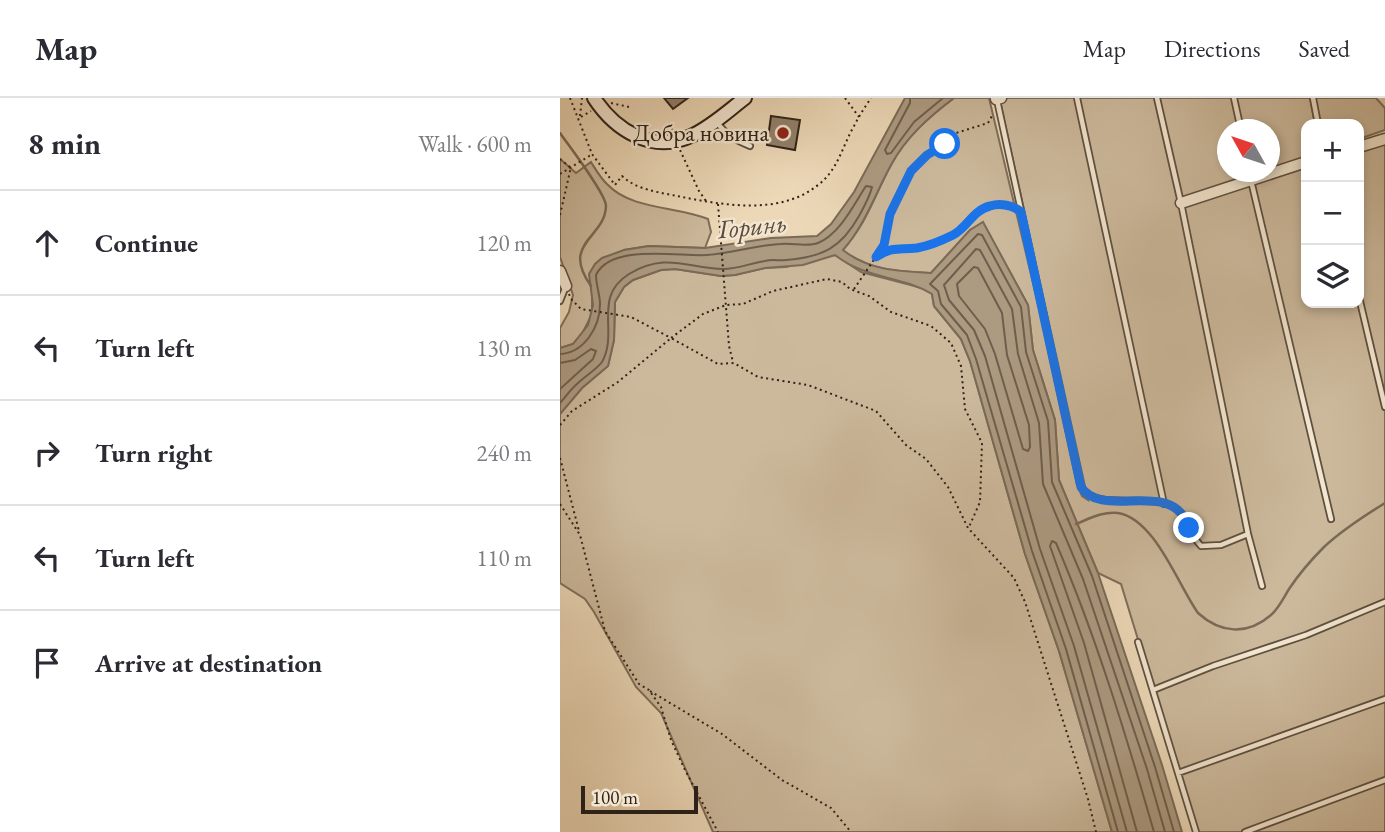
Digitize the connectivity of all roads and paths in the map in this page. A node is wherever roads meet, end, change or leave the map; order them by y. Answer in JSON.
{"nodes":[{"id":1,"x":570,"y":98,"type":"edge"},
{"id":2,"x":582,"y":98,"type":"edge"},
{"id":3,"x":594,"y":98,"type":"edge"},
{"id":4,"x":745,"y":98,"type":"edge"},
{"id":5,"x":845,"y":98,"type":"edge"},
{"id":6,"x":871,"y":98,"type":"edge"},
{"id":7,"x":1077,"y":98,"type":"edge"},
{"id":8,"x":1157,"y":98,"type":"edge"},
{"id":9,"x":1234,"y":98,"type":"edge"},
{"id":10,"x":1313,"y":98,"type":"edge"},
{"id":11,"x":999,"y":99,"type":"edge"},
{"id":12,"x":580,"y":117,"type":"junction"},
{"id":13,"x":859,"y":117,"type":"junction"},
{"id":14,"x":1239,"y":119,"type":"edge"},
{"id":15,"x":1317,"y":119,"type":"edge"},
{"id":16,"x":716,"y":120,"type":"junction"},
{"id":17,"x":669,"y":123,"type":"dead end"},
{"id":18,"x":1385,"y":139,"type":"edge"},
{"id":19,"x":676,"y":141,"type":"junction"},
{"id":20,"x":1364,"y":145,"type":"edge"},
{"id":21,"x":750,"y":146,"type":"dead end"},
{"id":22,"x":592,"y":154,"type":"junction"},
{"id":23,"x":560,"y":159,"type":"edge"},
{"id":24,"x":1301,"y":163,"type":"edge"},
{"id":25,"x":571,"y":167,"type":"junction"},
{"id":26,"x":1280,"y":168,"type":"edge"},
{"id":27,"x":560,"y":174,"type":"edge"},
{"id":28,"x":1235,"y":182,"type":"edge"},
{"id":29,"x":1251,"y":182,"type":"edge"},
{"id":30,"x":707,"y":202,"type":"junction"},
{"id":31,"x":718,"y":203,"type":"junction"},
{"id":32,"x":1181,"y":203,"type":"junction"},
{"id":33,"x":1021,"y":212,"type":"junction"},
{"id":34,"x":560,"y":215,"type":"edge"},
{"id":35,"x":876,"y":257,"type":"junction"},
{"id":36,"x":560,"y":271,"type":"edge"},
{"id":37,"x":566,"y":286,"type":"junction"},
{"id":38,"x":854,"y":290,"type":"junction"},
{"id":39,"x":560,"y":301,"type":"edge"},
{"id":40,"x":726,"y":305,"type":"junction"},
{"id":41,"x":1362,"y":308,"type":"edge"},
{"id":42,"x":671,"y":338,"type":"junction"},
{"id":43,"x":734,"y":363,"type":"junction"},
{"id":44,"x":1385,"y":407,"type":"edge"},
{"id":45,"x":560,"y":425,"type":"edge"},
{"id":46,"x":560,"y":458,"type":"edge"},
{"id":47,"x":560,"y":504,"type":"edge"},
{"id":48,"x":1164,"y":504,"type":"junction"},
{"id":49,"x":1331,"y":519,"type":"dead end"},
{"id":50,"x":968,"y":528,"type":"junction"},
{"id":51,"x":1248,"y":534,"type":"junction"},
{"id":52,"x":580,"y":535,"type":"junction"},
{"id":53,"x":1262,"y":586,"type":"dead end"},
{"id":54,"x":1385,"y":602,"type":"edge"},
{"id":55,"x":1138,"y":642,"type":"dead end"},
{"id":56,"x":649,"y":690,"type":"junction"},
{"id":57,"x":1153,"y":690,"type":"junction"},
{"id":58,"x":1385,"y":699,"type":"edge"},
{"id":59,"x":1178,"y":773,"type":"junction"},
{"id":60,"x":1385,"y":780,"type":"edge"},
{"id":61,"x":718,"y":832,"type":"edge"},
{"id":62,"x":851,"y":832,"type":"edge"},
{"id":63,"x":1096,"y":832,"type":"edge"},
{"id":64,"x":1196,"y":832,"type":"edge"},
{"id":65,"x":1245,"y":832,"type":"edge"}],
"edges":[{"from":1,"to":12,"type":"path"},
{"from":2,"to":12,"type":"path"},
{"from":3,"to":19,"type":"street"},
{"from":4,"to":16,"type":"street"},
{"from":5,"to":13,"type":"path"},
{"from":6,"to":13,"type":"path"},
{"from":7,"to":48,"type":"lane"},
{"from":8,"to":32,"type":"lane"},
{"from":9,"to":14,"type":"lane"},
{"from":10,"to":15,"type":"lane"},
{"from":11,"to":33,"type":"lane"},
{"from":11,"to":35,"type":"path"},
{"from":12,"to":22,"type":"path"},
{"from":13,"to":31,"type":"path"},
{"from":16,"to":19,"type":"street"},
{"from":16,"to":21,"type":"lane"},
{"from":17,"to":19,"type":"path"},
{"from":18,"to":20,"type":"street"},
{"from":19,"to":30,"type":"path"},
{"from":22,"to":25,"type":"path"},
{"from":22,"to":30,"type":"path"},
{"from":23,"to":25,"type":"path"},
{"from":24,"to":26,"type":"street"},
{"from":25,"to":27,"type":"path"},
{"from":25,"to":34,"type":"path"},
{"from":28,"to":32,"type":"street"},
{"from":29,"to":49,"type":"lane"},
{"from":30,"to":31,"type":"path"},
{"from":31,"to":40,"type":"path"},
{"from":32,"to":51,"type":"lane"},
{"from":33,"to":35,"type":"path"},
{"from":33,"to":48,"type":"lane"},
{"from":35,"to":38,"type":"path"},
{"from":36,"to":37,"type":"street"},
{"from":37,"to":39,"type":"lane"},
{"from":37,"to":42,"type":"path"},
{"from":38,"to":40,"type":"path"},
{"from":38,"to":50,"type":"path"},
{"from":40,"to":42,"type":"path"},
{"from":40,"to":43,"type":"path"},
{"from":41,"to":44,"type":"lane"},
{"from":42,"to":43,"type":"path"},
{"from":42,"to":45,"type":"path"},
{"from":43,"to":50,"type":"path"},
{"from":46,"to":52,"type":"path"},
{"from":47,"to":52,"type":"path"},
{"from":48,"to":51,"type":"lane"},
{"from":50,"to":63,"type":"path"},
{"from":51,"to":53,"type":"lane"},
{"from":52,"to":56,"type":"path"},
{"from":54,"to":57,"type":"lane"},
{"from":55,"to":57,"type":"lane"},
{"from":56,"to":61,"type":"path"},
{"from":56,"to":62,"type":"path"},
{"from":57,"to":59,"type":"lane"},
{"from":58,"to":59,"type":"lane"},
{"from":59,"to":64,"type":"lane"},
{"from":60,"to":65,"type":"lane"}]}
